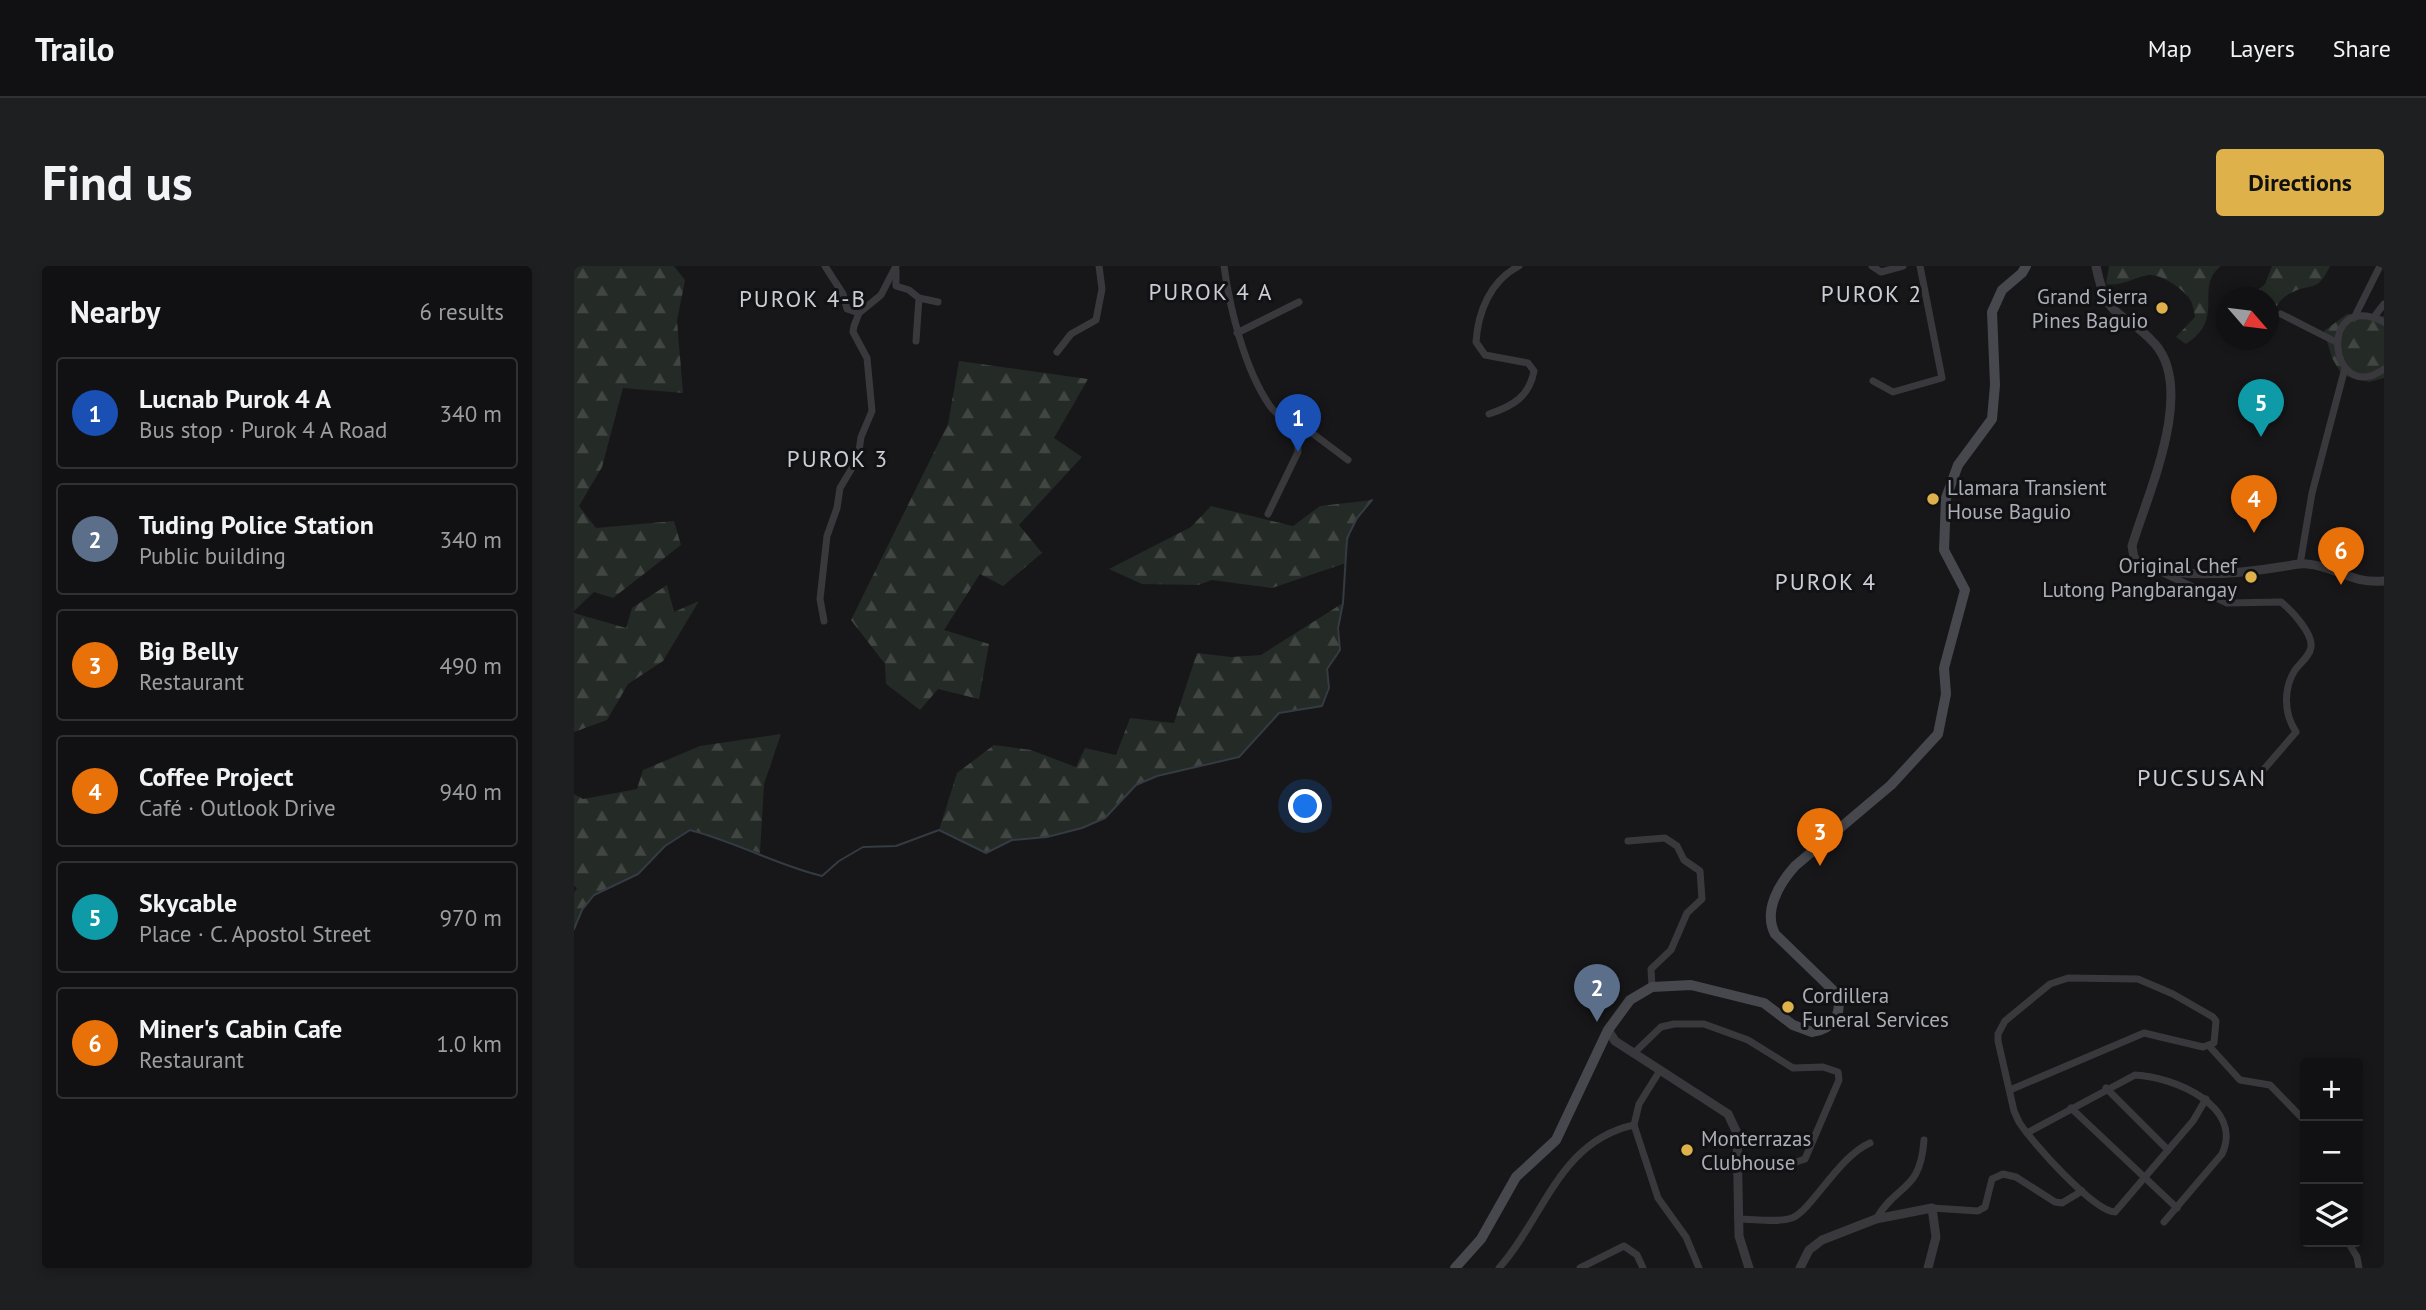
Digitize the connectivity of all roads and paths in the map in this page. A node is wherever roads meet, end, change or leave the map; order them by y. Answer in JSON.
{"nodes":[{"id":1,"x":825,"y":266,"type":"edge"},
{"id":2,"x":896,"y":266,"type":"edge"},
{"id":3,"x":1099,"y":266,"type":"edge"},
{"id":4,"x":1224,"y":266,"type":"edge"},
{"id":5,"x":1519,"y":266,"type":"edge"},
{"id":6,"x":1872,"y":266,"type":"edge"},
{"id":7,"x":1903,"y":266,"type":"edge"},
{"id":8,"x":1920,"y":266,"type":"edge"},
{"id":9,"x":2026,"y":266,"type":"edge"},
{"id":10,"x":2096,"y":266,"type":"edge"},
{"id":11,"x":2380,"y":266,"type":"edge"},
{"id":12,"x":919,"y":299,"type":"junction"},
{"id":13,"x":938,"y":302,"type":"dead end"},
{"id":14,"x":1299,"y":302,"type":"dead end"},
{"id":15,"x":2384,"y":304,"type":"edge"},
{"id":16,"x":859,"y":313,"type":"junction"},
{"id":17,"x":2281,"y":314,"type":"dead end"},
{"id":18,"x":2374,"y":317,"type":"junction"},
{"id":19,"x":2354,"y":318,"type":"junction"},
{"id":20,"x":2384,"y":321,"type":"edge"},
{"id":21,"x":1237,"y":333,"type":"junction"},
{"id":22,"x":916,"y":341,"type":"dead end"},
{"id":23,"x":2336,"y":342,"type":"junction"},
{"id":24,"x":1057,"y":352,"type":"dead end"},
{"id":25,"x":2345,"y":368,"type":"junction"},
{"id":26,"x":2384,"y":369,"type":"edge"},
{"id":27,"x":1873,"y":381,"type":"dead end"},
{"id":28,"x":1489,"y":414,"type":"dead end"},
{"id":29,"x":1291,"y":424,"type":"junction"},
{"id":30,"x":1348,"y":460,"type":"dead end"},
{"id":31,"x":1268,"y":514,"type":"dead end"},
{"id":32,"x":2300,"y":564,"type":"junction"},
{"id":33,"x":2161,"y":572,"type":"junction"},
{"id":34,"x":2384,"y":582,"type":"edge"},
{"id":35,"x":824,"y":621,"type":"dead end"},
{"id":36,"x":2259,"y":775,"type":"dead end"},
{"id":37,"x":1628,"y":841,"type":"dead end"},
{"id":38,"x":1652,"y":987,"type":"junction"},
{"id":39,"x":1608,"y":1030,"type":"junction"},
{"id":40,"x":1615,"y":1041,"type":"junction"},
{"id":41,"x":1603,"y":1042,"type":"junction"},
{"id":42,"x":2210,"y":1047,"type":"junction"},
{"id":43,"x":1634,"y":1052,"type":"junction"},
{"id":44,"x":1659,"y":1072,"type":"junction"},
{"id":45,"x":2106,"y":1088,"type":"junction"},
{"id":46,"x":2010,"y":1090,"type":"junction"},
{"id":47,"x":2206,"y":1099,"type":"junction"},
{"id":48,"x":2071,"y":1108,"type":"junction"},
{"id":49,"x":2300,"y":1116,"type":"edge"},
{"id":50,"x":1634,"y":1125,"type":"junction"},
{"id":51,"x":2027,"y":1133,"type":"junction"},
{"id":52,"x":1924,"y":1140,"type":"dead end"},
{"id":53,"x":1870,"y":1143,"type":"dead end"},
{"id":54,"x":2168,"y":1150,"type":"junction"},
{"id":55,"x":1738,"y":1160,"type":"junction"},
{"id":56,"x":2143,"y":1178,"type":"junction"},
{"id":57,"x":2082,"y":1192,"type":"junction"},
{"id":58,"x":1932,"y":1208,"type":"junction"},
{"id":59,"x":2177,"y":1208,"type":"junction"},
{"id":60,"x":1738,"y":1219,"type":"junction"},
{"id":61,"x":1876,"y":1219,"type":"junction"},
{"id":62,"x":2164,"y":1222,"type":"dead end"},
{"id":63,"x":2350,"y":1247,"type":"edge"},
{"id":64,"x":1455,"y":1268,"type":"edge"},
{"id":65,"x":1499,"y":1268,"type":"edge"},
{"id":66,"x":1580,"y":1268,"type":"edge"},
{"id":67,"x":1643,"y":1268,"type":"edge"},
{"id":68,"x":1699,"y":1268,"type":"edge"},
{"id":69,"x":1749,"y":1268,"type":"edge"},
{"id":70,"x":1800,"y":1268,"type":"edge"},
{"id":71,"x":1928,"y":1268,"type":"edge"},
{"id":72,"x":2360,"y":1268,"type":"edge"}],
"edges":[{"from":1,"to":16,"type":"street"},
{"from":2,"to":12,"type":"street"},
{"from":2,"to":16,"type":"street"},
{"from":3,"to":24,"type":"street"},
{"from":4,"to":21,"type":"street"},
{"from":5,"to":28,"type":"street"},
{"from":6,"to":7,"type":"street"},
{"from":8,"to":27,"type":"street"},
{"from":9,"to":38,"type":"main road"},
{"from":10,"to":33,"type":"street"},
{"from":11,"to":19,"type":"street"},
{"from":12,"to":13,"type":"street"},
{"from":12,"to":22,"type":"street"},
{"from":14,"to":21,"type":"street"},
{"from":15,"to":18,"type":"street"},
{"from":16,"to":35,"type":"street"},
{"from":17,"to":23,"type":"street"},
{"from":18,"to":19,"type":"street"},
{"from":18,"to":20,"type":"street"},
{"from":19,"to":23,"type":"street"},
{"from":21,"to":29,"type":"street"},
{"from":23,"to":25,"type":"street"},
{"from":25,"to":26,"type":"street"},
{"from":25,"to":32,"type":"street"},
{"from":29,"to":30,"type":"street"},
{"from":29,"to":31,"type":"street"},
{"from":32,"to":33,"type":"street"},
{"from":32,"to":34,"type":"street"},
{"from":33,"to":36,"type":"street"},
{"from":37,"to":38,"type":"street"},
{"from":38,"to":39,"type":"main road"},
{"from":39,"to":40,"type":"street"},
{"from":39,"to":41,"type":"main road"},
{"from":40,"to":41,"type":"street"},
{"from":40,"to":43,"type":"street"},
{"from":41,"to":64,"type":"main road"},
{"from":42,"to":46,"type":"street"},
{"from":42,"to":46,"type":"street"},
{"from":42,"to":49,"type":"street"},
{"from":43,"to":44,"type":"street"},
{"from":43,"to":55,"type":"street"},
{"from":44,"to":50,"type":"street"},
{"from":44,"to":55,"type":"street"},
{"from":45,"to":47,"type":"street"},
{"from":45,"to":48,"type":"street"},
{"from":45,"to":54,"type":"street"},
{"from":46,"to":51,"type":"street"},
{"from":47,"to":54,"type":"street"},
{"from":47,"to":59,"type":"street"},
{"from":48,"to":51,"type":"street"},
{"from":48,"to":56,"type":"street"},
{"from":50,"to":65,"type":"street"},
{"from":50,"to":68,"type":"street"},
{"from":51,"to":57,"type":"street"},
{"from":52,"to":61,"type":"street"},
{"from":53,"to":60,"type":"street"},
{"from":54,"to":56,"type":"street"},
{"from":55,"to":60,"type":"street"},
{"from":56,"to":57,"type":"street"},
{"from":56,"to":59,"type":"street"},
{"from":57,"to":58,"type":"street"},
{"from":58,"to":61,"type":"street"},
{"from":58,"to":71,"type":"street"},
{"from":59,"to":62,"type":"street"},
{"from":60,"to":69,"type":"street"},
{"from":61,"to":70,"type":"street"},
{"from":63,"to":72,"type":"street"},
{"from":66,"to":67,"type":"street"}]}
